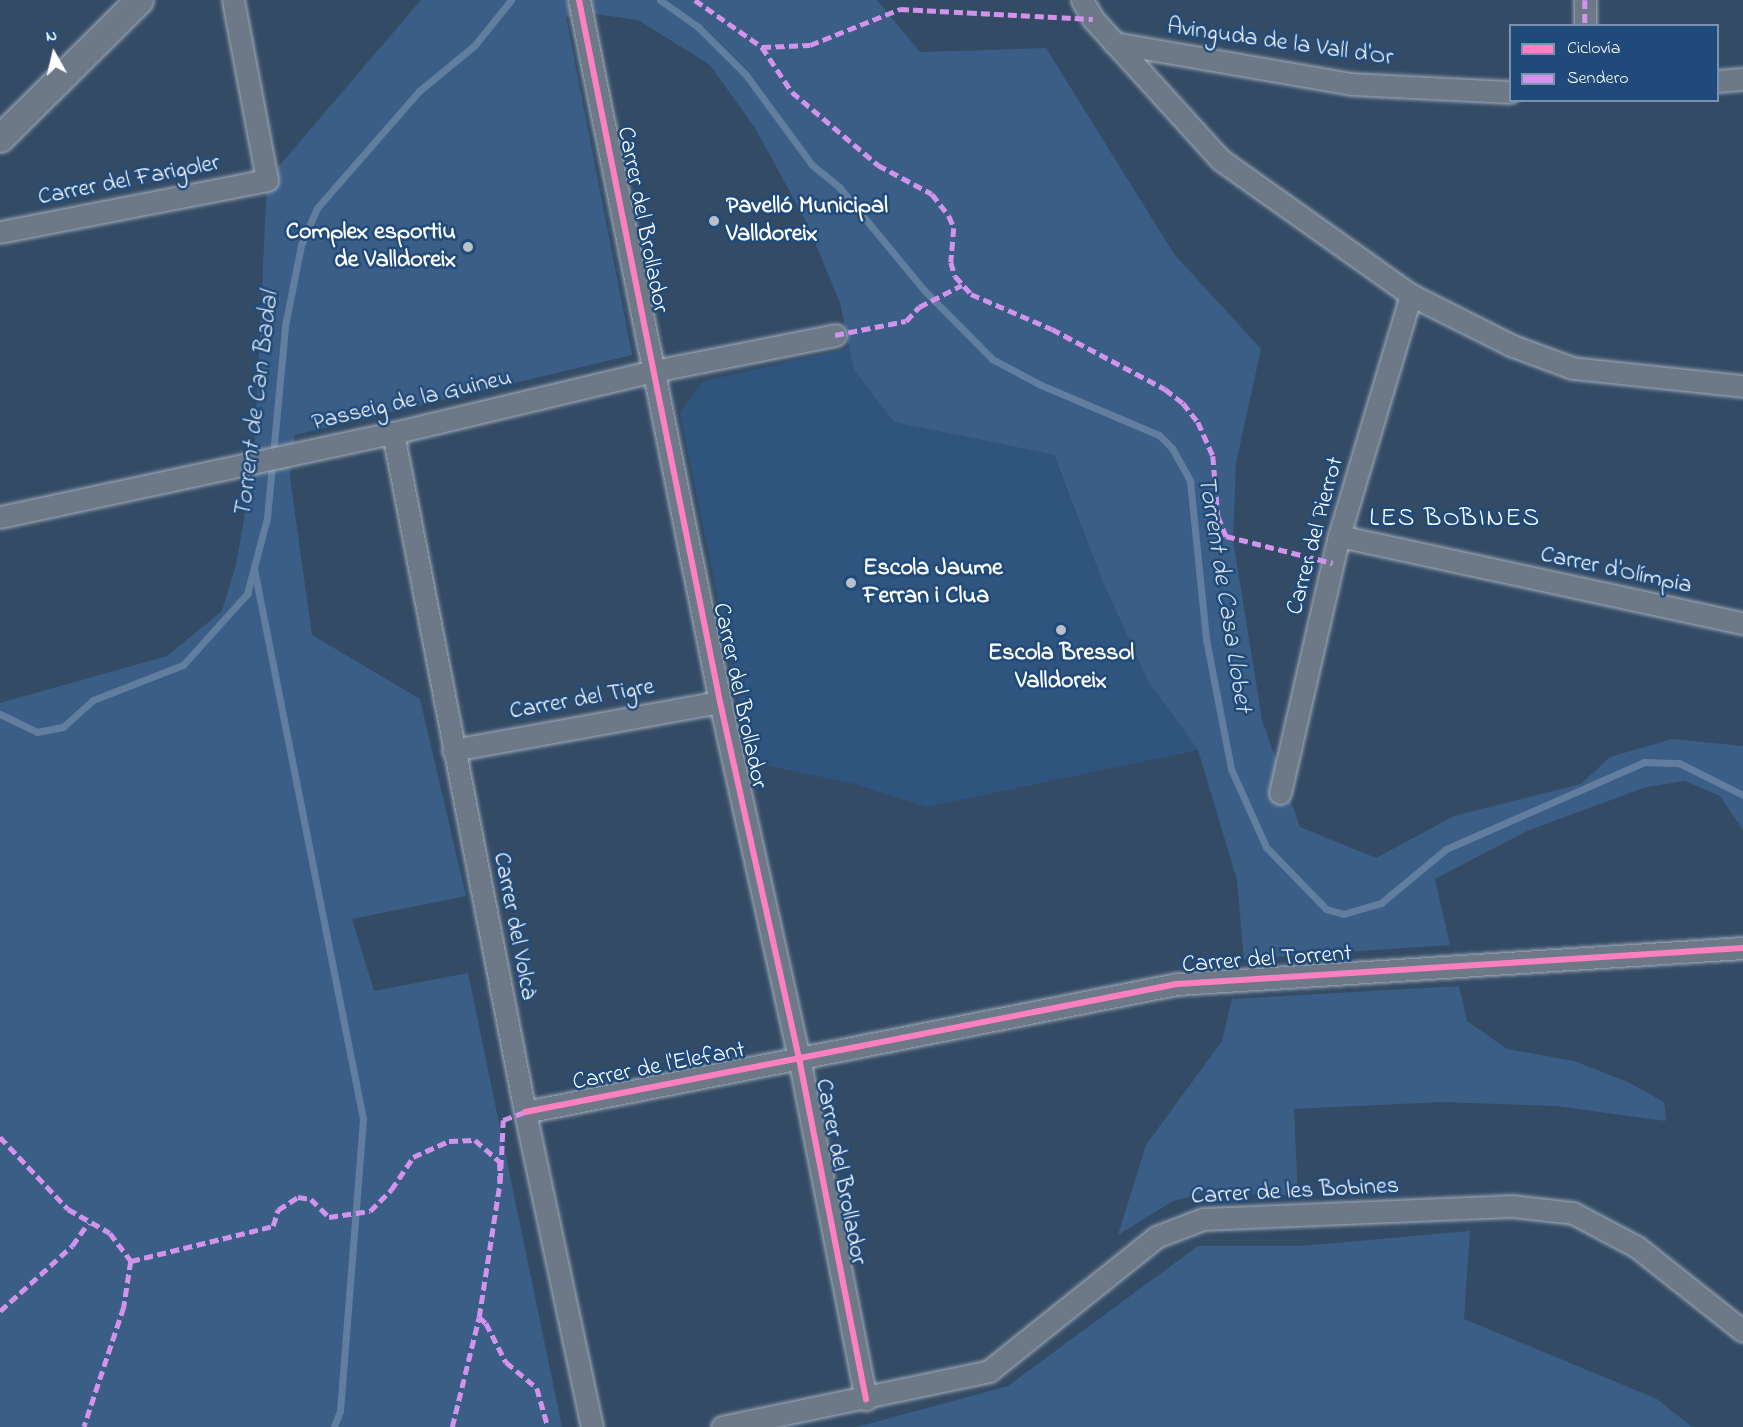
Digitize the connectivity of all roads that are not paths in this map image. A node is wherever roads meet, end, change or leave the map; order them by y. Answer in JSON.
{"nodes":[{"id":1,"x":139,"y":0,"type":"edge"},
{"id":2,"x":233,"y":0,"type":"edge"},
{"id":3,"x":579,"y":0,"type":"edge"},
{"id":4,"x":1082,"y":0,"type":"edge"},
{"id":5,"x":1585,"y":0,"type":"edge"},
{"id":6,"x":1585,"y":24,"type":"edge"},
{"id":7,"x":1114,"y":43,"type":"junction"},
{"id":8,"x":1743,"y":79,"type":"edge"},
{"id":9,"x":1719,"y":81,"type":"edge"},
{"id":10,"x":1509,"y":92,"type":"edge"},
{"id":11,"x":0,"y":138,"type":"edge"},
{"id":12,"x":0,"y":232,"type":"edge"},
{"id":13,"x":1411,"y":295,"type":"junction"},
{"id":14,"x":835,"y":335,"type":"dead end"},
{"id":15,"x":654,"y":371,"type":"junction"},
{"id":16,"x":1743,"y":386,"type":"edge"},
{"id":17,"x":393,"y":433,"type":"junction"},
{"id":18,"x":0,"y":517,"type":"edge"},
{"id":19,"x":1339,"y":536,"type":"junction"},
{"id":20,"x":1743,"y":623,"type":"edge"},
{"id":21,"x":720,"y":702,"type":"junction"},
{"id":22,"x":453,"y":750,"type":"junction"},
{"id":23,"x":1280,"y":794,"type":"dead end"},
{"id":24,"x":1743,"y":948,"type":"edge"},
{"id":25,"x":799,"y":1058,"type":"junction"},
{"id":26,"x":525,"y":1112,"type":"junction"},
{"id":27,"x":1743,"y":1331,"type":"edge"},
{"id":28,"x":866,"y":1399,"type":"junction"},
{"id":29,"x":592,"y":1427,"type":"edge"},
{"id":30,"x":723,"y":1427,"type":"edge"}],
"edges":[{"from":1,"to":11,"type":"street"},
{"from":2,"to":12,"type":"street","name":"Carrer del Farigoler"},
{"from":3,"to":15,"type":"street","name":"Carrer del Brollador"},
{"from":4,"to":7,"type":"street"},
{"from":5,"to":6,"type":"street"},
{"from":7,"to":10,"type":"street","name":"Avinguda de la Vall d'Or"},
{"from":7,"to":13,"type":"street"},
{"from":8,"to":9,"type":"street"},
{"from":13,"to":16,"type":"street"},
{"from":13,"to":19,"type":"street","name":"Carrer del Pierrot"},
{"from":14,"to":15,"type":"street","name":"Passeig de la Guineu"},
{"from":15,"to":17,"type":"street","name":"Passeig de la Guineu"},
{"from":15,"to":21,"type":"street","name":"Carrer del Brollador"},
{"from":17,"to":18,"type":"street","name":"Passeig de la Guineu"},
{"from":17,"to":22,"type":"street","name":"Carrer del Volcà"},
{"from":19,"to":20,"type":"street","name":"Carrer d'Olímpia"},
{"from":19,"to":23,"type":"street","name":"Carrer del Pierrot"},
{"from":21,"to":22,"type":"street","name":"Carrer del Tigre"},
{"from":21,"to":25,"type":"street","name":"Carrer del Brollador"},
{"from":22,"to":26,"type":"street","name":"Carrer del Volcà"},
{"from":24,"to":25,"type":"street","name":"Carrer del Torrent"},
{"from":25,"to":26,"type":"street","name":"Carrer de l'Elefant"},
{"from":25,"to":28,"type":"street","name":"Carrer del Brollador"},
{"from":26,"to":29,"type":"street","name":"Carrer del Volcà"},
{"from":27,"to":28,"type":"street","name":"Carrer de les Bobines"},
{"from":28,"to":30,"type":"street","name":"Carrer de les Bobines"}]}
